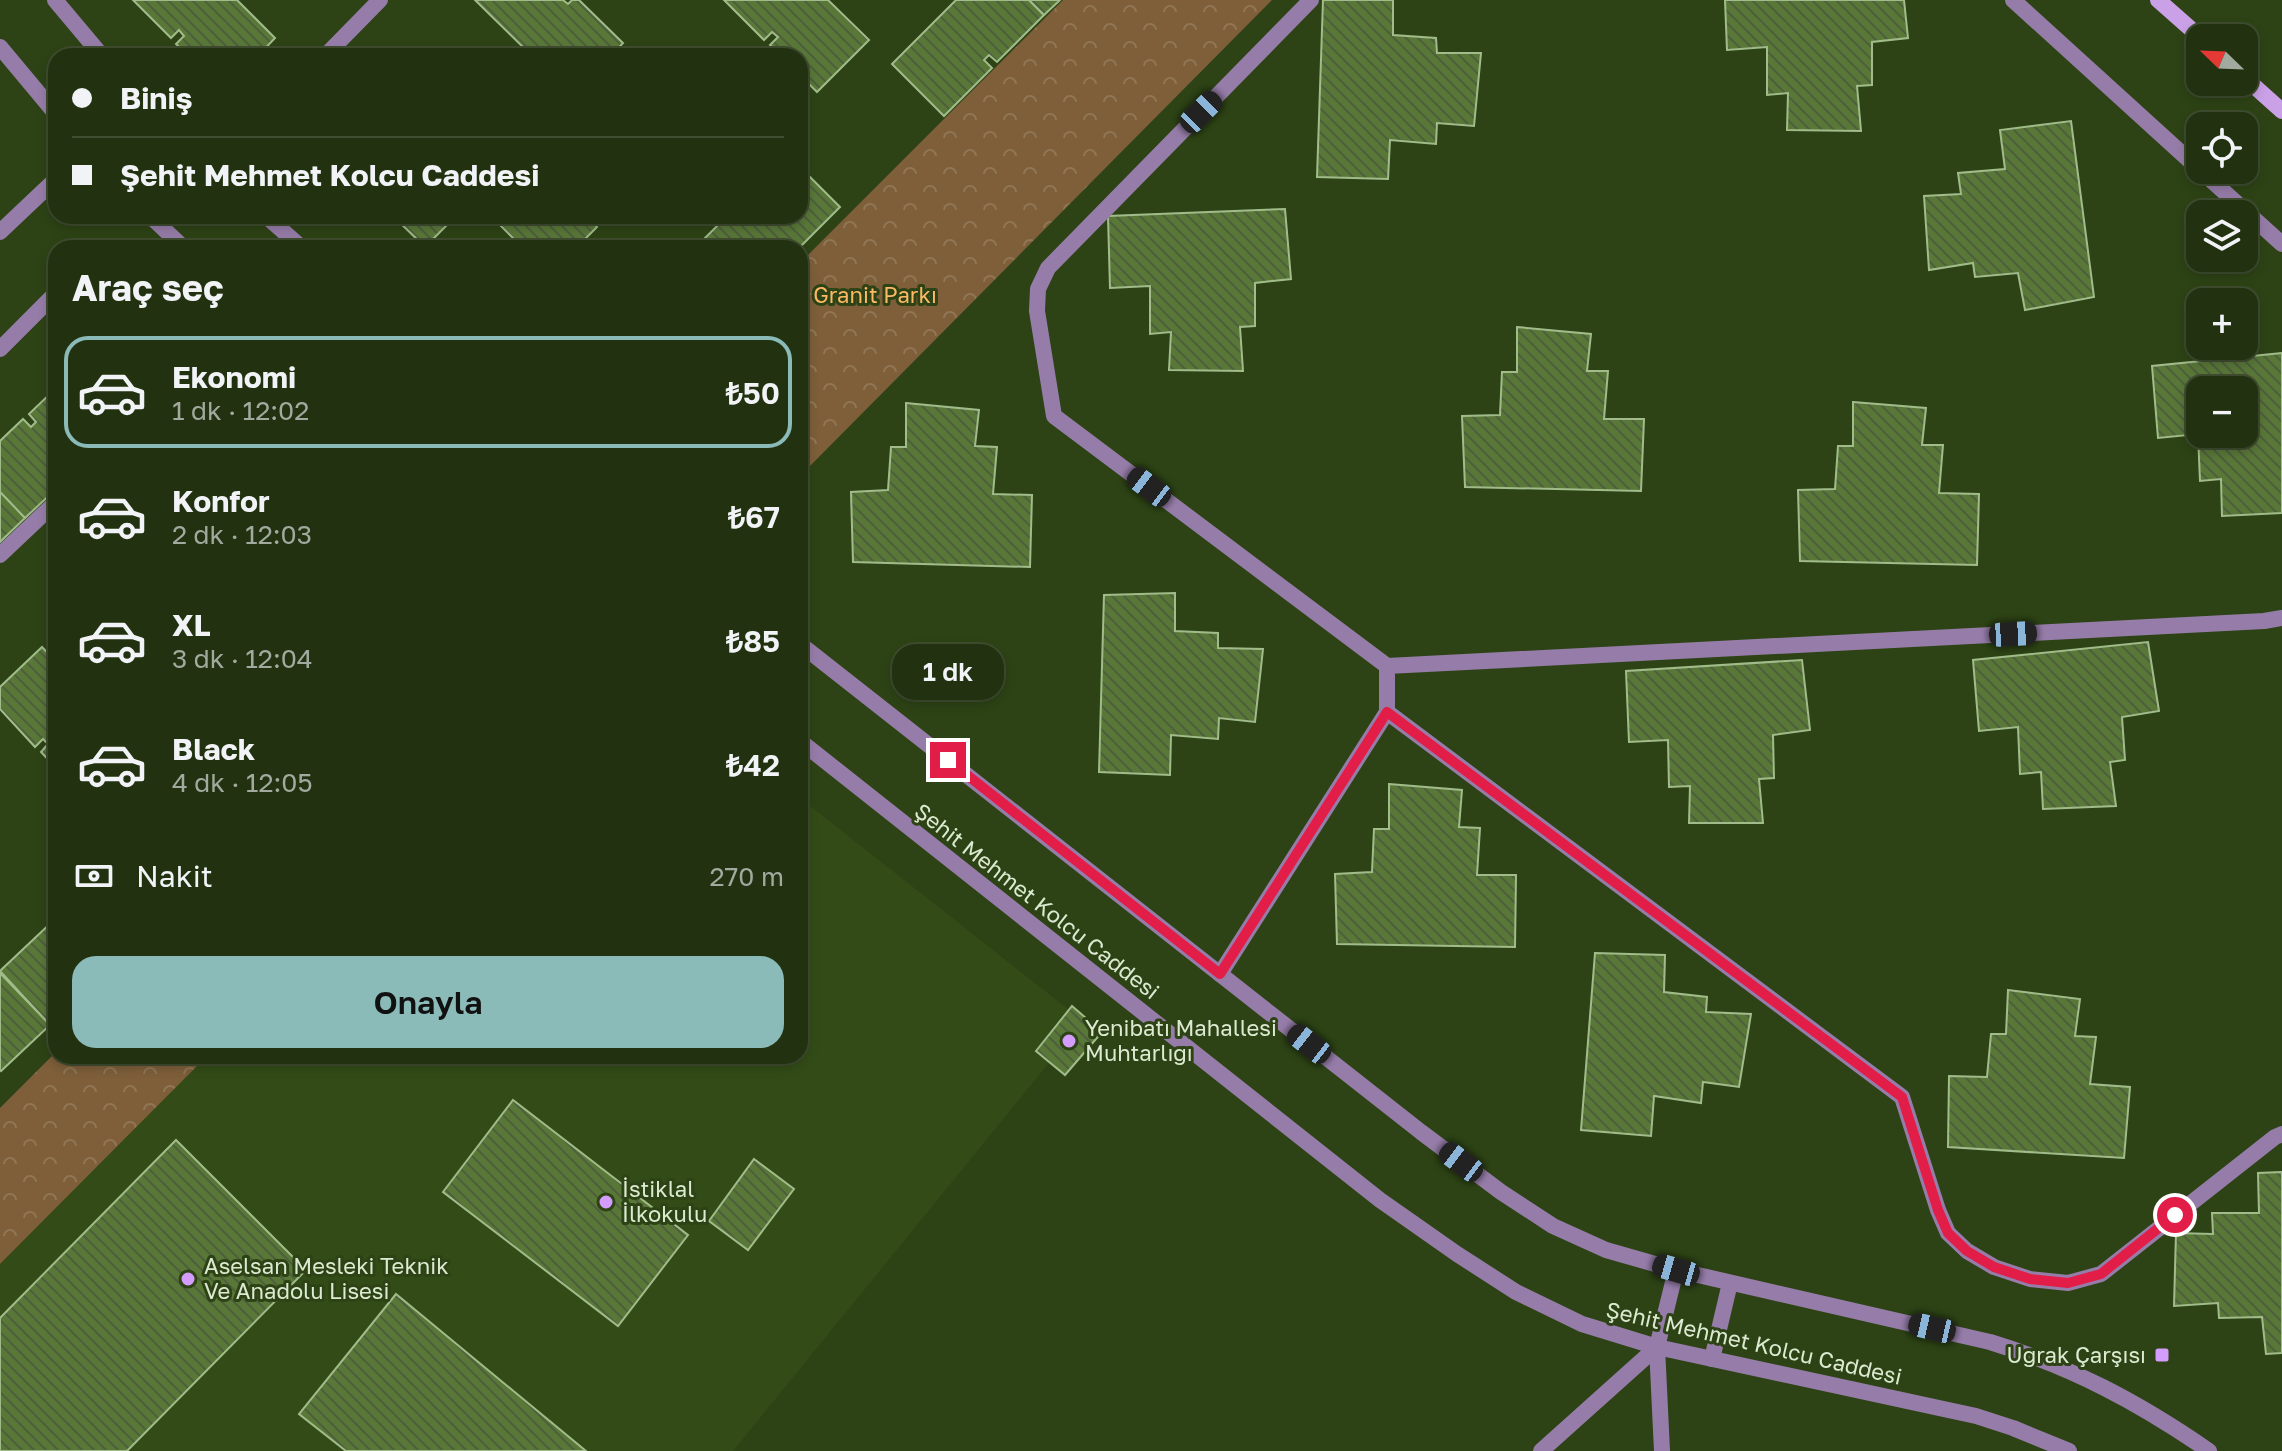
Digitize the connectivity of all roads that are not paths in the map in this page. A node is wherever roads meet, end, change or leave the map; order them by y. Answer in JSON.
{"nodes":[{"id":1,"x":55,"y":0,"type":"edge"},
{"id":2,"x":380,"y":0,"type":"edge"},
{"id":3,"x":1311,"y":0,"type":"edge"},
{"id":4,"x":2013,"y":0,"type":"edge"},
{"id":5,"x":2158,"y":0,"type":"edge"},
{"id":6,"x":2186,"y":25,"type":"edge"},
{"id":7,"x":0,"y":47,"type":"edge"},
{"id":8,"x":95,"y":48,"type":"edge"},
{"id":9,"x":333,"y":48,"type":"edge"},
{"id":10,"x":2258,"y":90,"type":"edge"},
{"id":11,"x":48,"y":104,"type":"edge"},
{"id":12,"x":2282,"y":111,"type":"edge"},
{"id":13,"x":2186,"y":157,"type":"edge"},
{"id":14,"x":2216,"y":184,"type":"edge"},
{"id":15,"x":48,"y":187,"type":"edge"},
{"id":16,"x":158,"y":224,"type":"edge"},
{"id":17,"x":275,"y":224,"type":"edge"},
{"id":18,"x":0,"y":232,"type":"edge"},
{"id":19,"x":176,"y":240,"type":"edge"},
{"id":20,"x":293,"y":240,"type":"edge"},
{"id":21,"x":2282,"y":244,"type":"edge"},
{"id":22,"x":48,"y":301,"type":"edge"},
{"id":23,"x":0,"y":349,"type":"edge"},
{"id":24,"x":48,"y":510,"type":"edge"},
{"id":25,"x":0,"y":555,"type":"edge"},
{"id":26,"x":2282,"y":618,"type":"edge"},
{"id":27,"x":808,"y":650,"type":"edge"},
{"id":28,"x":1387,"y":666,"type":"junction"},
{"id":29,"x":1387,"y":712,"type":"junction"},
{"id":30,"x":808,"y":747,"type":"edge"},
{"id":31,"x":1220,"y":974,"type":"junction"},
{"id":32,"x":2282,"y":1134,"type":"edge"},
{"id":33,"x":1676,"y":1270,"type":"junction"},
{"id":34,"x":1730,"y":1283,"type":"junction"},
{"id":35,"x":1657,"y":1347,"type":"junction"},
{"id":36,"x":1712,"y":1359,"type":"junction"},
{"id":37,"x":1541,"y":1451,"type":"edge"},
{"id":38,"x":1662,"y":1451,"type":"edge"},
{"id":39,"x":2069,"y":1451,"type":"edge"},
{"id":40,"x":2209,"y":1451,"type":"edge"}],
"edges":[{"from":1,"to":8,"type":"street"},
{"from":2,"to":9,"type":"street"},
{"from":3,"to":28,"type":"street"},
{"from":4,"to":13,"type":"street"},
{"from":5,"to":6,"type":"main road"},
{"from":7,"to":11,"type":"street"},
{"from":10,"to":12,"type":"main road"},
{"from":14,"to":21,"type":"street"},
{"from":15,"to":18,"type":"street"},
{"from":16,"to":19,"type":"street"},
{"from":17,"to":20,"type":"street"},
{"from":22,"to":23,"type":"street"},
{"from":24,"to":25,"type":"street"},
{"from":26,"to":28,"type":"street"},
{"from":27,"to":31,"type":"street"},
{"from":28,"to":29,"type":"street"},
{"from":29,"to":31,"type":"street"},
{"from":29,"to":32,"type":"street"},
{"from":30,"to":35,"type":"street","name":"Şehit Mehmet Kolcu Caddesi"},
{"from":31,"to":33,"type":"street"},
{"from":33,"to":34,"type":"street"},
{"from":33,"to":35,"type":"street"},
{"from":34,"to":36,"type":"street"},
{"from":34,"to":40,"type":"street"},
{"from":35,"to":36,"type":"street","name":"Şehit Mehmet Kolcu Caddesi"},
{"from":35,"to":37,"type":"street"},
{"from":35,"to":38,"type":"street"},
{"from":36,"to":39,"type":"street","name":"Şehit Mehmet Kolcu Caddesi"}]}
